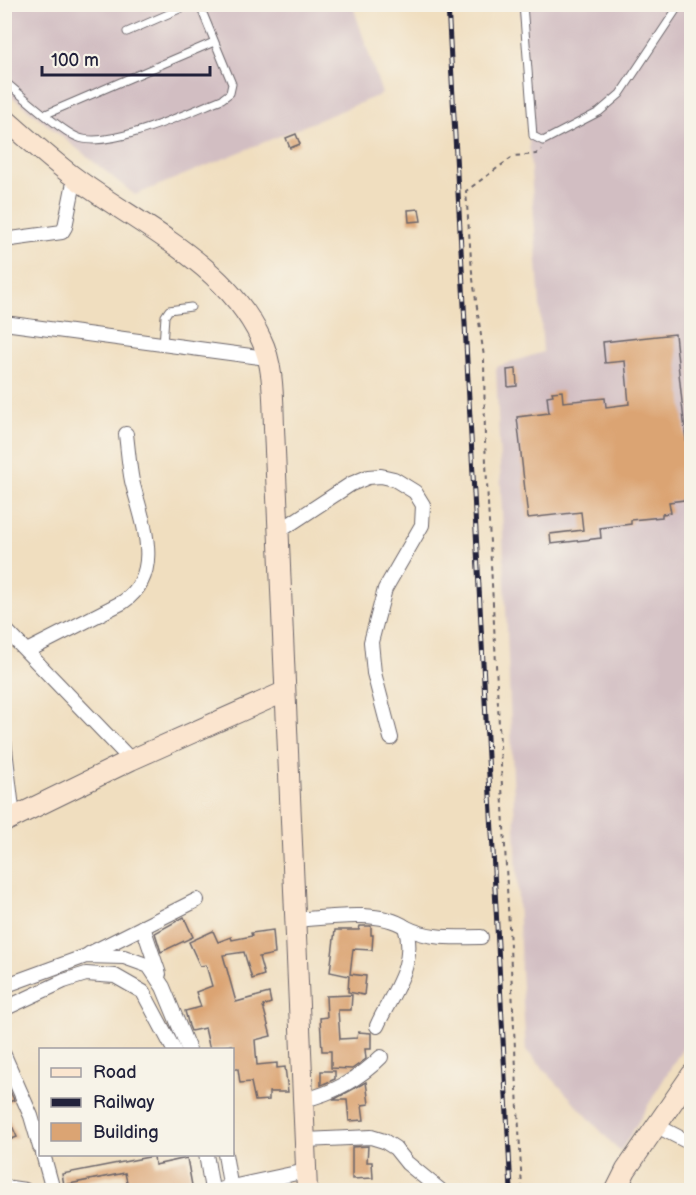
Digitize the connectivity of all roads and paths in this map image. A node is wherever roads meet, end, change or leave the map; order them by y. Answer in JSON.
{"nodes":[{"id":1,"x":191,"y":4,"type":"edge"},
{"id":2,"x":197,"y":4,"type":"edge"},
{"id":3,"x":522,"y":4,"type":"edge"},
{"id":4,"x":680,"y":4,"type":"edge"},
{"id":5,"x":127,"y":32,"type":"dead end"},
{"id":6,"x":214,"y":42,"type":"junction"},
{"id":7,"x":4,"y":81,"type":"edge"},
{"id":8,"x":46,"y":114,"type":"junction"},
{"id":9,"x":4,"y":118,"type":"edge"},
{"id":10,"x":543,"y":141,"type":"junction"},
{"id":11,"x":75,"y":177,"type":"junction"},
{"id":12,"x":4,"y":240,"type":"edge"},
{"id":13,"x":191,"y":307,"type":"dead end"},
{"id":14,"x":4,"y":323,"type":"edge"},
{"id":15,"x":163,"y":345,"type":"junction"},
{"id":16,"x":267,"y":358,"type":"junction"},
{"id":17,"x":126,"y":434,"type":"dead end"},
{"id":18,"x":278,"y":532,"type":"junction"},
{"id":19,"x":4,"y":628,"type":"edge"},
{"id":20,"x":17,"y":640,"type":"junction"},
{"id":21,"x":4,"y":648,"type":"edge"},
{"id":22,"x":27,"y":651,"type":"junction"},
{"id":23,"x":285,"y":692,"type":"junction"},
{"id":24,"x":391,"y":738,"type":"dead end"},
{"id":25,"x":4,"y":741,"type":"edge"},
{"id":26,"x":130,"y":760,"type":"junction"},
{"id":27,"x":9,"y":820,"type":"edge"},
{"id":28,"x":197,"y":900,"type":"dead end"},
{"id":29,"x":295,"y":920,"type":"junction"},
{"id":30,"x":143,"y":927,"type":"junction"},
{"id":31,"x":405,"y":927,"type":"junction"},
{"id":32,"x":481,"y":937,"type":"dead end"},
{"id":33,"x":86,"y":956,"type":"junction"},
{"id":34,"x":4,"y":986,"type":"edge"},
{"id":35,"x":163,"y":987,"type":"junction"},
{"id":36,"x":4,"y":1009,"type":"edge"},
{"id":37,"x":377,"y":1026,"type":"dead end"},
{"id":38,"x":181,"y":1048,"type":"edge"},
{"id":39,"x":4,"y":1055,"type":"edge"},
{"id":40,"x":381,"y":1057,"type":"dead end"},
{"id":41,"x":692,"y":1074,"type":"edge"},
{"id":42,"x":303,"y":1100,"type":"junction"},
{"id":43,"x":657,"y":1126,"type":"junction"},
{"id":44,"x":305,"y":1140,"type":"junction"},
{"id":45,"x":39,"y":1144,"type":"edge"},
{"id":46,"x":692,"y":1144,"type":"edge"},
{"id":47,"x":43,"y":1156,"type":"edge"},
{"id":48,"x":206,"y":1156,"type":"edge"},
{"id":49,"x":225,"y":1156,"type":"edge"},
{"id":50,"x":306,"y":1171,"type":"junction"},
{"id":51,"x":4,"y":1187,"type":"edge"},
{"id":52,"x":227,"y":1189,"type":"edge"},
{"id":53,"x":25,"y":1191,"type":"edge"},
{"id":54,"x":53,"y":1191,"type":"edge"},
{"id":55,"x":212,"y":1191,"type":"edge"},
{"id":56,"x":307,"y":1191,"type":"edge"},
{"id":57,"x":440,"y":1191,"type":"edge"},
{"id":58,"x":522,"y":1191,"type":"edge"},
{"id":59,"x":616,"y":1191,"type":"edge"}],
"edges":[{"from":1,"to":5,"type":"lane"},
{"from":2,"to":6,"type":"lane"},
{"from":3,"to":10,"type":"lane"},
{"from":4,"to":10,"type":"lane"},
{"from":6,"to":8,"type":"lane"},
{"from":6,"to":8,"type":"lane"},
{"from":7,"to":8,"type":"lane"},
{"from":9,"to":11,"type":"street"},
{"from":10,"to":58,"type":"path"},
{"from":11,"to":12,"type":"street"},
{"from":11,"to":16,"type":"street"},
{"from":13,"to":15,"type":"lane"},
{"from":14,"to":15,"type":"street"},
{"from":15,"to":16,"type":"street"},
{"from":16,"to":18,"type":"street"},
{"from":17,"to":22,"type":"street"},
{"from":18,"to":23,"type":"street"},
{"from":18,"to":24,"type":"street"},
{"from":19,"to":20,"type":"street"},
{"from":20,"to":21,"type":"street"},
{"from":20,"to":22,"type":"street"},
{"from":22,"to":26,"type":"street"},
{"from":23,"to":26,"type":"street"},
{"from":23,"to":29,"type":"street"},
{"from":25,"to":27,"type":"street"},
{"from":26,"to":27,"type":"street"},
{"from":28,"to":30,"type":"street"},
{"from":29,"to":31,"type":"street"},
{"from":29,"to":42,"type":"street"},
{"from":30,"to":33,"type":"street"},
{"from":30,"to":35,"type":"street"},
{"from":31,"to":32,"type":"street"},
{"from":31,"to":37,"type":"street"},
{"from":33,"to":34,"type":"street"},
{"from":33,"to":35,"type":"street"},
{"from":35,"to":38,"type":"street"},
{"from":36,"to":38,"type":"street"},
{"from":39,"to":45,"type":"street"},
{"from":40,"to":42,"type":"street"},
{"from":41,"to":43,"type":"street"},
{"from":42,"to":44,"type":"street"},
{"from":43,"to":46,"type":"street"},
{"from":43,"to":59,"type":"street"},
{"from":44,"to":50,"type":"street"},
{"from":44,"to":57,"type":"street"},
{"from":47,"to":54,"type":"street"},
{"from":48,"to":55,"type":"street"},
{"from":49,"to":52,"type":"street"},
{"from":50,"to":52,"type":"street"},
{"from":50,"to":56,"type":"street"},
{"from":51,"to":53,"type":"street"}]}
